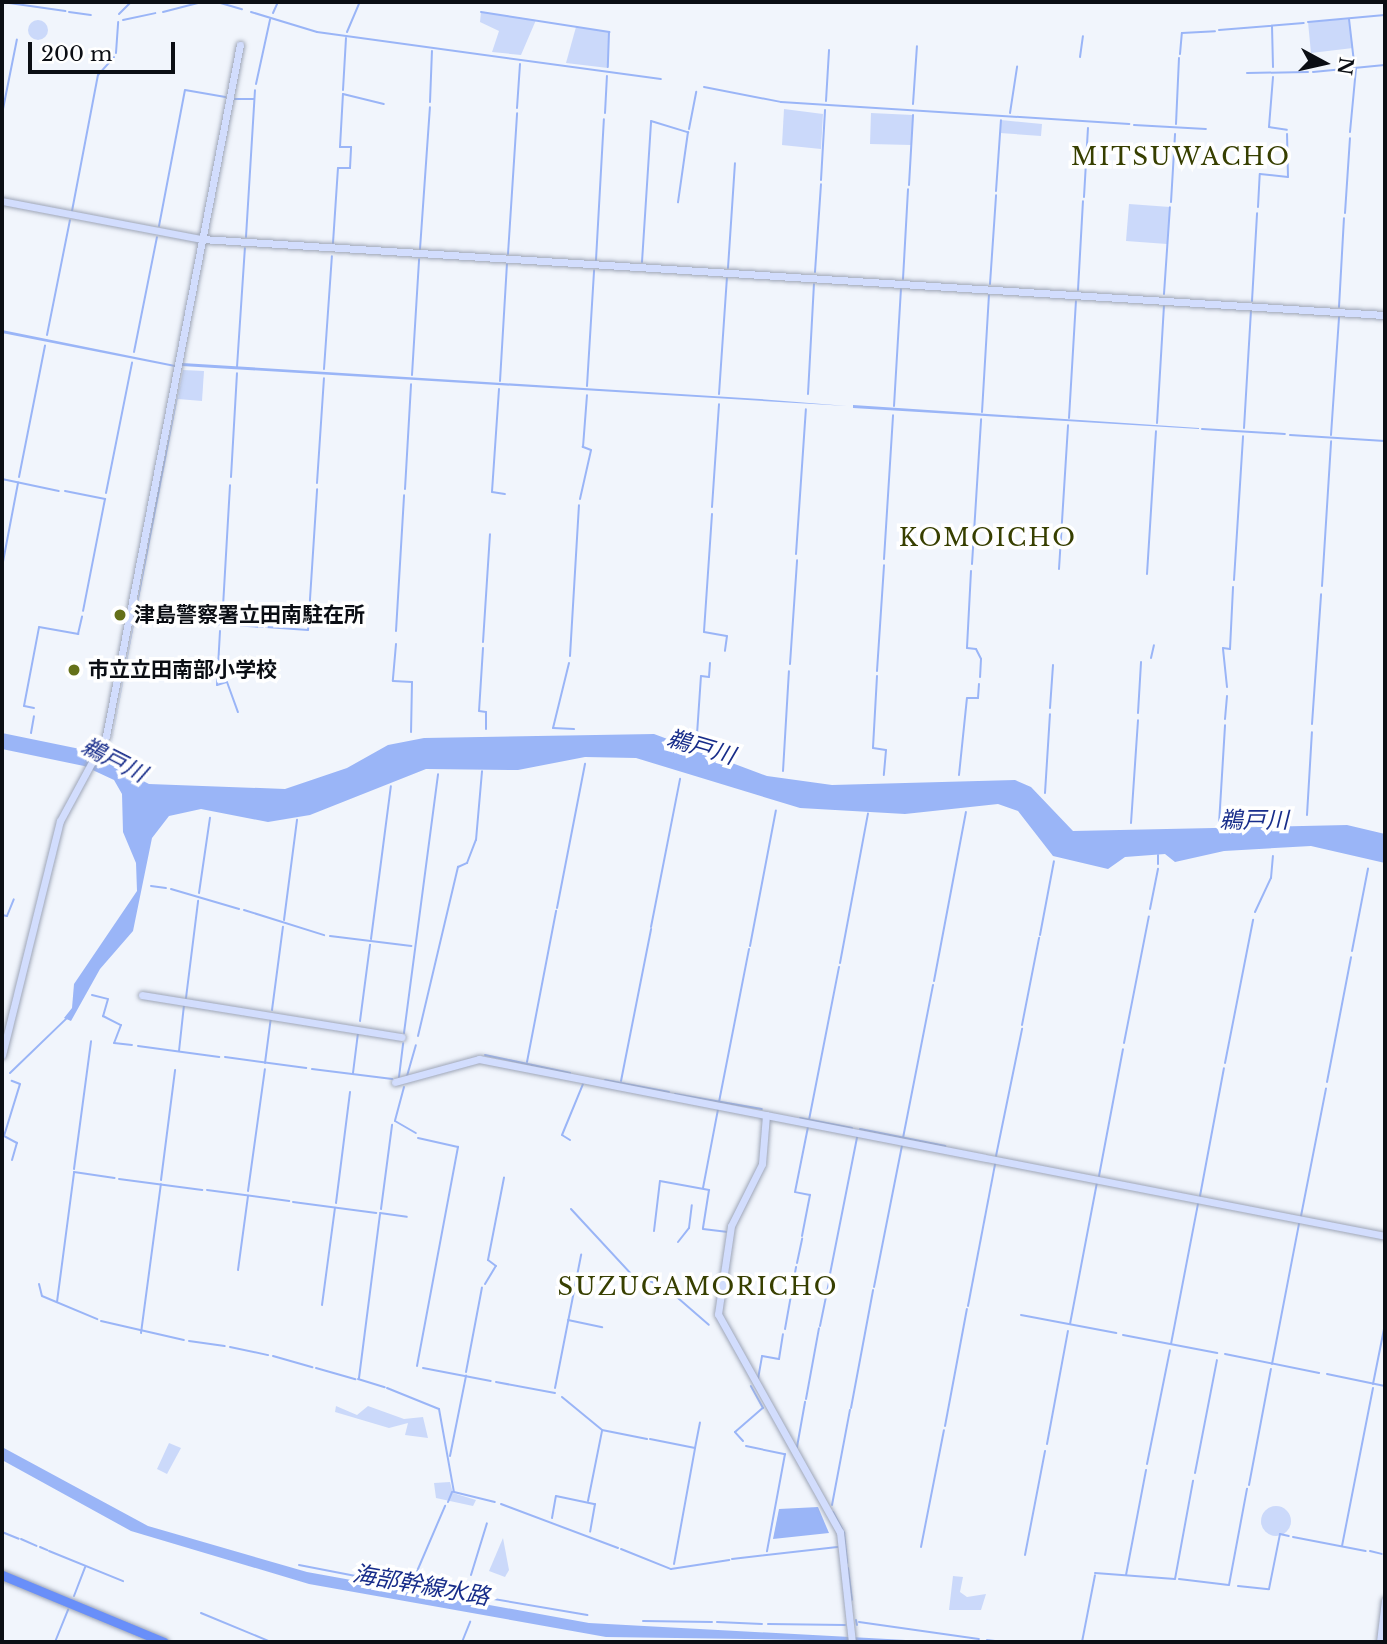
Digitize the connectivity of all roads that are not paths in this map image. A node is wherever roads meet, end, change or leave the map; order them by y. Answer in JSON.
{"nodes":[{"id":1,"x":240,"y":45,"type":"dead end"},
{"id":2,"x":2,"y":201,"type":"edge"},
{"id":3,"x":202,"y":239,"type":"junction"},
{"id":4,"x":1385,"y":315,"type":"edge"},
{"id":5,"x":142,"y":995,"type":"dead end"},
{"id":6,"x":402,"y":1037,"type":"dead end"},
{"id":7,"x":2,"y":1055,"type":"edge"},
{"id":8,"x":395,"y":1082,"type":"dead end"},
{"id":9,"x":766,"y":1115,"type":"junction"},
{"id":10,"x":1385,"y":1236,"type":"edge"},
{"id":11,"x":2,"y":1575,"type":"edge"},
{"id":12,"x":1385,"y":1600,"type":"edge"},
{"id":13,"x":164,"y":1642,"type":"edge"},
{"id":14,"x":852,"y":1642,"type":"edge"},
{"id":15,"x":1380,"y":1642,"type":"edge"}],
"edges":[{"from":1,"to":3,"type":"street"},
{"from":2,"to":3,"type":"street"},
{"from":3,"to":4,"type":"street"},
{"from":3,"to":7,"type":"street"},
{"from":5,"to":6,"type":"street"},
{"from":8,"to":9,"type":"street"},
{"from":9,"to":10,"type":"street"},
{"from":9,"to":14,"type":"street"},
{"from":11,"to":13,"type":"highway"},
{"from":12,"to":15,"type":"street"}]}
